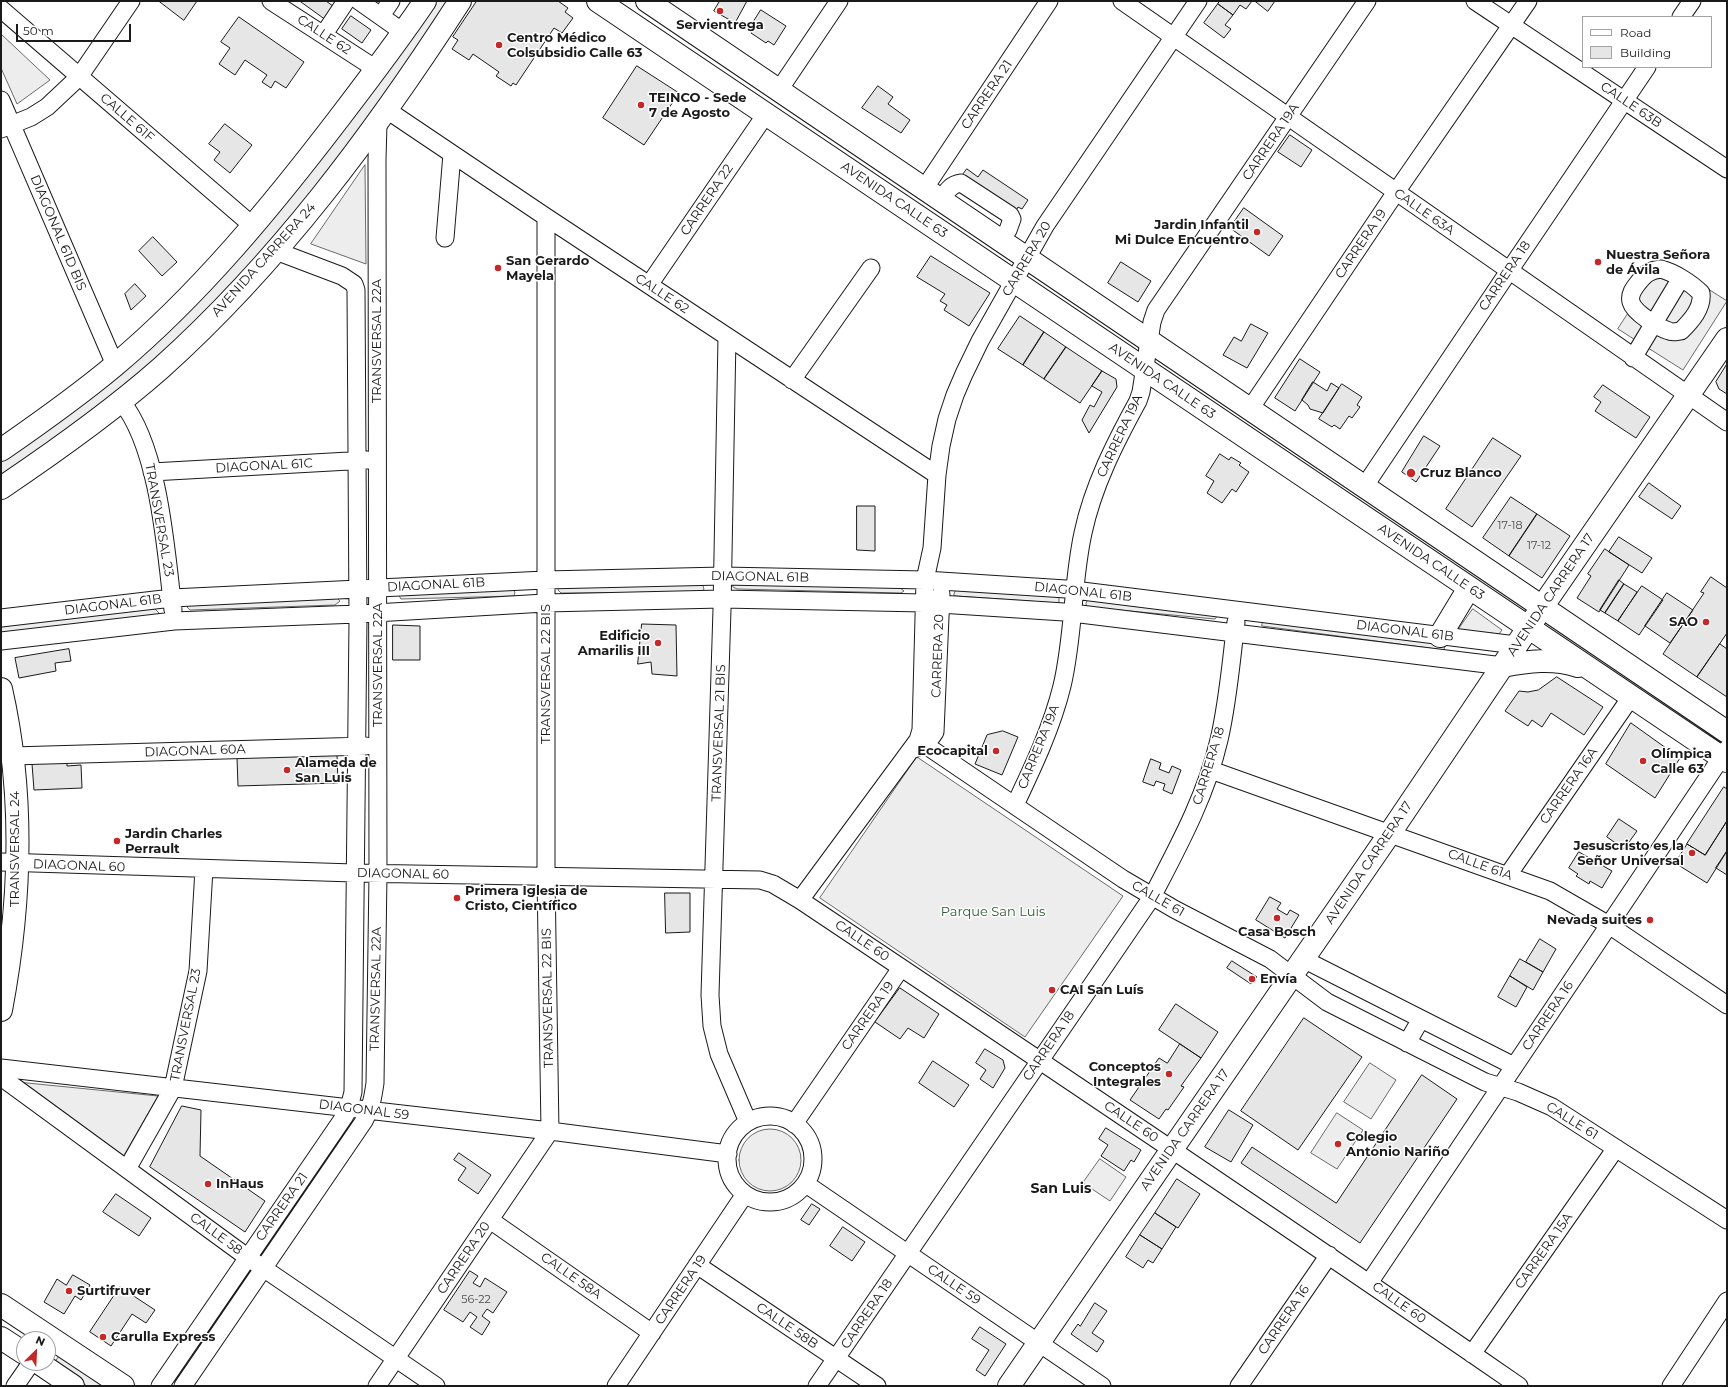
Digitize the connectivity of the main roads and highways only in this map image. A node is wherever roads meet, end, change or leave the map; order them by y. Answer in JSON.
{"nodes":[{"id":1,"x":425,"y":1,"type":"edge"},
{"id":2,"x":460,"y":1,"type":"edge"},
{"id":3,"x":598,"y":1,"type":"edge"},
{"id":4,"x":647,"y":1,"type":"edge"},
{"id":5,"x":1727,"y":339,"type":"edge"},
{"id":6,"x":1,"y":450,"type":"edge"},
{"id":7,"x":1,"y":488,"type":"edge"},
{"id":8,"x":1469,"y":588,"type":"junction"},
{"id":9,"x":1542,"y":607,"type":"junction"},
{"id":10,"x":1528,"y":628,"type":"junction"},
{"id":11,"x":1440,"y":636,"type":"road end"},
{"id":12,"x":1503,"y":666,"type":"junction"},
{"id":13,"x":1593,"y":671,"type":"junction"},
{"id":14,"x":1,"y":689,"type":"edge"},
{"id":15,"x":1727,"y":732,"type":"edge"},
{"id":16,"x":1725,"y":756,"type":"edge"},
{"id":17,"x":9,"y":863,"type":"edge"},
{"id":18,"x":1,"y":1010,"type":"edge"},
{"id":19,"x":1,"y":1305,"type":"edge"},
{"id":20,"x":38,"y":1331,"type":"edge"},
{"id":21,"x":1,"y":1338,"type":"edge"},
{"id":22,"x":56,"y":1343,"type":"edge"},
{"id":23,"x":16,"y":1348,"type":"edge"},
{"id":24,"x":51,"y":1371,"type":"edge"},
{"id":25,"x":73,"y":1386,"type":"edge"},
{"id":26,"x":123,"y":1386,"type":"edge"},
{"id":27,"x":1008,"y":1386,"type":"edge"}],
"edges":[{"from":1,"to":6,"type":"main road"},
{"from":2,"to":7,"type":"main road","name":"AVENIDA CARRERA 24"},
{"from":3,"to":8,"type":"main road","name":"AVENIDA CALLE 63"},
{"from":4,"to":9,"type":"main road","name":"AVENIDA CALLE 63"},
{"from":5,"to":9,"type":"main road","name":"AVENIDA CARRERA 17"},
{"from":8,"to":10,"type":"main road","name":"AVENIDA CALLE 63"},
{"from":8,"to":11,"type":"main road"},
{"from":9,"to":10,"type":"main road","name":"AVENIDA CARRERA 17"},
{"from":9,"to":15,"type":"main road","name":"AVENIDA CALLE 63"},
{"from":10,"to":12,"type":"main road","name":"AVENIDA CARRERA 17"},
{"from":10,"to":13,"type":"main road","name":"AVENIDA CALLE 63"},
{"from":12,"to":13,"type":"main road"},
{"from":12,"to":27,"type":"main road","name":"AVENIDA CARRERA 17"},
{"from":13,"to":16,"type":"main road","name":"AVENIDA CALLE 63"},
{"from":14,"to":17,"type":"main road","name":"TRANSVERSAL 24"},
{"from":17,"to":18,"type":"main road","name":"TRANSVERSAL 24"},
{"from":19,"to":20,"type":"main road"},
{"from":21,"to":23,"type":"main road"},
{"from":22,"to":26,"type":"main road"},
{"from":24,"to":25,"type":"main road"}]}
